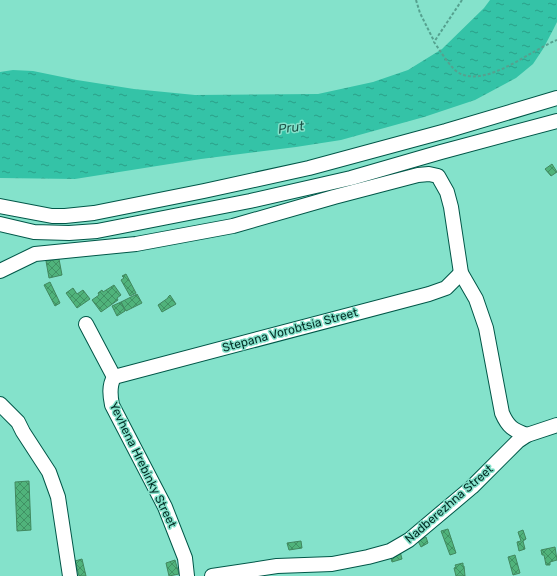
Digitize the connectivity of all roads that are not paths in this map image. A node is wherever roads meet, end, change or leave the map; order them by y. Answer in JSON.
{"nodes":[{"id":1,"x":557,"y":98,"type":"edge"},
{"id":2,"x":557,"y":121,"type":"edge"},
{"id":3,"x":441,"y":152,"type":"junction"},
{"id":4,"x":438,"y":176,"type":"junction"},
{"id":5,"x":0,"y":206,"type":"edge"},
{"id":6,"x":0,"y":224,"type":"edge"},
{"id":7,"x":0,"y":271,"type":"edge"},
{"id":8,"x":461,"y":273,"type":"junction"},
{"id":9,"x":86,"y":324,"type":"dead end"},
{"id":10,"x":114,"y":377,"type":"junction"},
{"id":11,"x":0,"y":404,"type":"edge"},
{"id":12,"x":557,"y":425,"type":"edge"},
{"id":13,"x":527,"y":436,"type":"junction"},
{"id":14,"x":70,"y":576,"type":"edge"},
{"id":15,"x":187,"y":576,"type":"edge"},
{"id":16,"x":212,"y":576,"type":"edge"}],
"edges":[{"from":1,"to":5,"type":"street"},
{"from":2,"to":3,"type":"street"},
{"from":3,"to":4,"type":"street"},
{"from":3,"to":6,"type":"street"},
{"from":4,"to":7,"type":"street"},
{"from":4,"to":8,"type":"street"},
{"from":8,"to":10,"type":"street","name":"Stepana Vorobtsia Street"},
{"from":8,"to":13,"type":"street"},
{"from":9,"to":10,"type":"street"},
{"from":10,"to":15,"type":"street","name":"Yevhena Hrebinky Street"},
{"from":11,"to":14,"type":"street"},
{"from":12,"to":13,"type":"street","name":"Nadberezhna Street"},
{"from":13,"to":16,"type":"street","name":"Nadberezhna Street"}]}
